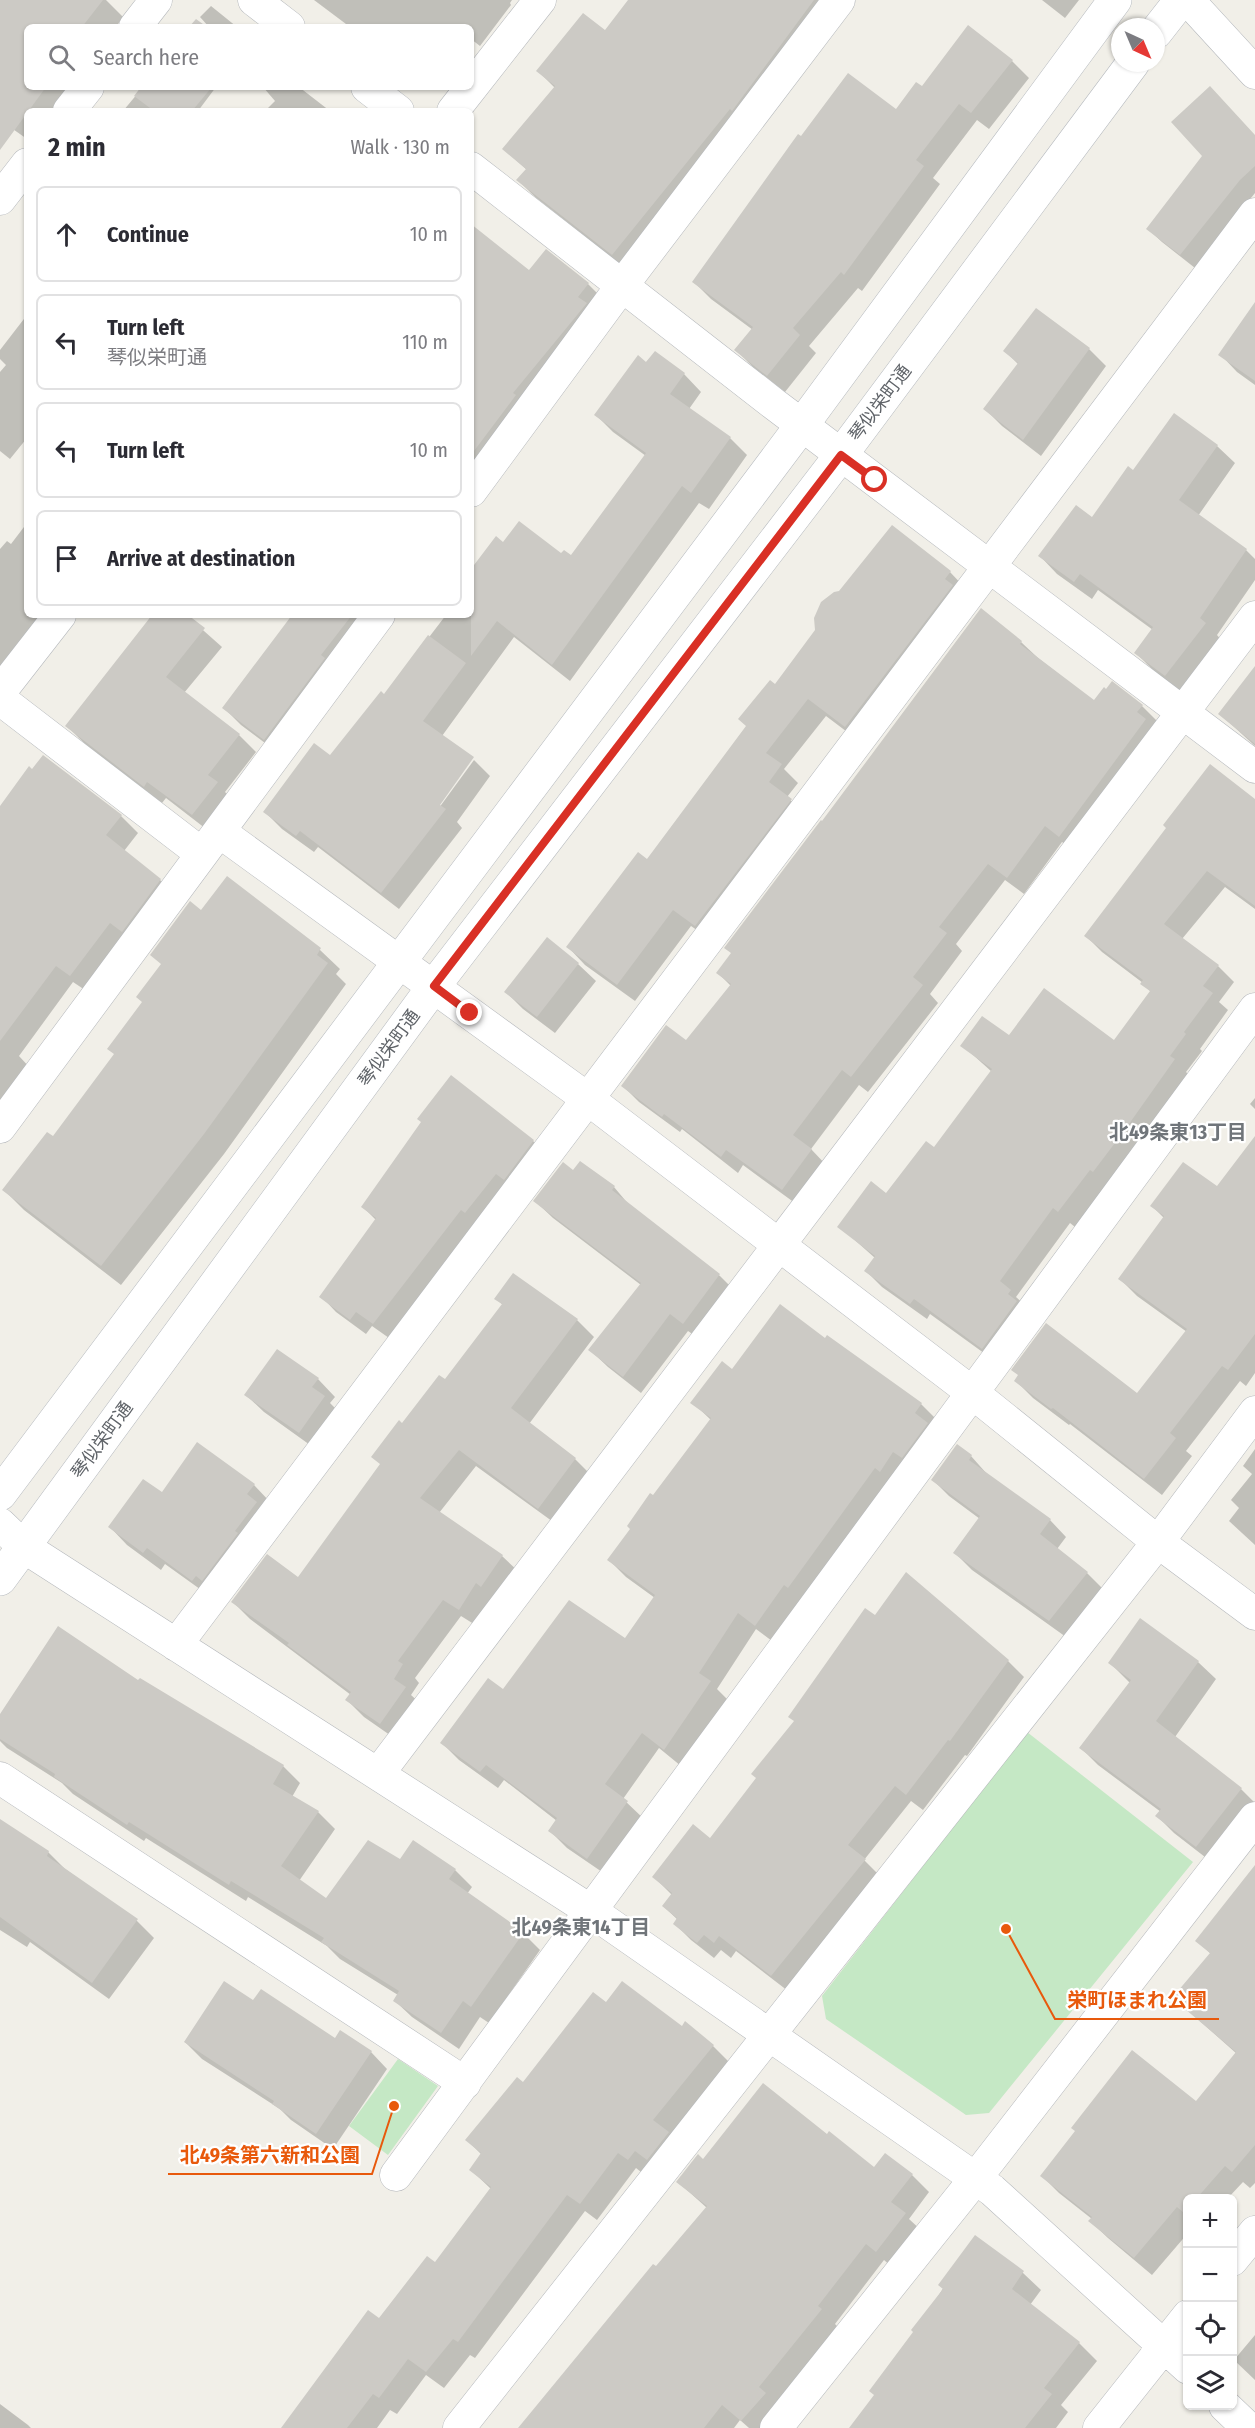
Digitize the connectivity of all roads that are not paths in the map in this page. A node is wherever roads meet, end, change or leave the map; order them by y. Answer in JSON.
{"nodes":[{"id":1,"x":156,"y":0,"type":"edge"},
{"id":2,"x":254,"y":0,"type":"edge"},
{"id":3,"x":540,"y":0,"type":"edge"},
{"id":4,"x":839,"y":0,"type":"edge"},
{"id":5,"x":1115,"y":0,"type":"edge"},
{"id":6,"x":1181,"y":0,"type":"edge"},
{"id":7,"x":1188,"y":0,"type":"edge"},
{"id":8,"x":1165,"y":20,"type":"edge"},
{"id":9,"x":137,"y":24,"type":"edge"},
{"id":10,"x":285,"y":24,"type":"edge"},
{"id":11,"x":1126,"y":72,"type":"edge"},
{"id":12,"x":1255,"y":73,"type":"edge"},
{"id":13,"x":474,"y":84,"type":"edge"},
{"id":14,"x":86,"y":90,"type":"edge"},
{"id":15,"x":371,"y":90,"type":"edge"},
{"id":16,"x":469,"y":90,"type":"edge"},
{"id":17,"x":71,"y":108,"type":"edge"},
{"id":18,"x":394,"y":108,"type":"edge"},
{"id":19,"x":455,"y":108,"type":"edge"},
{"id":20,"x":24,"y":168,"type":"edge"},
{"id":21,"x":474,"y":170,"type":"edge"},
{"id":22,"x":0,"y":199,"type":"edge"},
{"id":23,"x":1255,"y":214,"type":"edge"},
{"id":24,"x":621,"y":287,"type":"junction"},
{"id":25,"x":802,"y":425,"type":"junction"},
{"id":26,"x":841,"y":455,"type":"junction"},
{"id":27,"x":474,"y":487,"type":"edge"},
{"id":28,"x":990,"y":568,"type":"junction"},
{"id":29,"x":1255,"y":617,"type":"edge"},
{"id":30,"x":58,"y":618,"type":"edge"},
{"id":31,"x":378,"y":618,"type":"edge"},
{"id":32,"x":0,"y":693,"type":"edge"},
{"id":33,"x":0,"y":699,"type":"edge"},
{"id":34,"x":1182,"y":712,"type":"junction"},
{"id":35,"x":1255,"y":767,"type":"edge"},
{"id":36,"x":211,"y":843,"type":"junction"},
{"id":37,"x":401,"y":961,"type":"junction"},
{"id":38,"x":434,"y":986,"type":"junction"},
{"id":39,"x":1255,"y":1009,"type":"edge"},
{"id":40,"x":588,"y":1099,"type":"junction"},
{"id":41,"x":0,"y":1127,"type":"edge"},
{"id":42,"x":779,"y":1245,"type":"junction"},
{"id":43,"x":974,"y":1394,"type":"junction"},
{"id":44,"x":1255,"y":1412,"type":"edge"},
{"id":45,"x":0,"y":1494,"type":"edge"},
{"id":46,"x":0,"y":1524,"type":"edge"},
{"id":47,"x":1158,"y":1542,"type":"junction"},
{"id":48,"x":24,"y":1547,"type":"junction"},
{"id":49,"x":0,"y":1579,"type":"edge"},
{"id":50,"x":1255,"y":1614,"type":"edge"},
{"id":51,"x":176,"y":1645,"type":"junction"},
{"id":52,"x":378,"y":1774,"type":"junction"},
{"id":53,"x":0,"y":1778,"type":"edge"},
{"id":54,"x":1255,"y":1818,"type":"edge"},
{"id":55,"x":591,"y":1911,"type":"junction"},
{"id":56,"x":769,"y":2034,"type":"junction"},
{"id":57,"x":465,"y":2083,"type":"junction"},
{"id":58,"x":396,"y":2175,"type":"dead end"},
{"id":59,"x":975,"y":2178,"type":"junction"},
{"id":60,"x":1255,"y":2232,"type":"edge"},
{"id":61,"x":1237,"y":2255,"type":"edge"},
{"id":62,"x":1183,"y":2322,"type":"edge"},
{"id":63,"x":1164,"y":2345,"type":"junction"},
{"id":64,"x":1183,"y":2363,"type":"edge"},
{"id":65,"x":1229,"y":2410,"type":"edge"},
{"id":66,"x":459,"y":2428,"type":"edge"},
{"id":67,"x":776,"y":2428,"type":"edge"},
{"id":68,"x":1099,"y":2428,"type":"edge"},
{"id":69,"x":1248,"y":2428,"type":"edge"}],
"edges":[{"from":1,"to":9,"type":"street"},
{"from":2,"to":10,"type":"street"},
{"from":3,"to":13,"type":"street"},
{"from":4,"to":24,"type":"street"},
{"from":5,"to":25,"type":"street"},
{"from":6,"to":8,"type":"street"},
{"from":7,"to":12,"type":"street"},
{"from":11,"to":26,"type":"street","name":"琴似栄町通"},
{"from":14,"to":17,"type":"street"},
{"from":15,"to":18,"type":"street"},
{"from":16,"to":19,"type":"street"},
{"from":20,"to":22,"type":"street"},
{"from":21,"to":24,"type":"street"},
{"from":23,"to":28,"type":"street"},
{"from":24,"to":25,"type":"street"},
{"from":24,"to":27,"type":"street"},
{"from":25,"to":26,"type":"street"},
{"from":25,"to":37,"type":"street"},
{"from":26,"to":28,"type":"street"},
{"from":26,"to":38,"type":"street","name":"琴似栄町通"},
{"from":28,"to":34,"type":"street"},
{"from":28,"to":40,"type":"street"},
{"from":29,"to":34,"type":"street"},
{"from":30,"to":32,"type":"street"},
{"from":31,"to":36,"type":"street"},
{"from":33,"to":36,"type":"street"},
{"from":34,"to":35,"type":"street"},
{"from":34,"to":42,"type":"street"},
{"from":36,"to":37,"type":"street"},
{"from":36,"to":41,"type":"street"},
{"from":37,"to":38,"type":"street"},
{"from":37,"to":45,"type":"street"},
{"from":38,"to":40,"type":"street"},
{"from":38,"to":48,"type":"street","name":"琴似栄町通"},
{"from":39,"to":43,"type":"street"},
{"from":40,"to":42,"type":"street"},
{"from":40,"to":51,"type":"street"},
{"from":42,"to":43,"type":"street"},
{"from":42,"to":52,"type":"street"},
{"from":43,"to":47,"type":"street"},
{"from":43,"to":55,"type":"street"},
{"from":44,"to":47,"type":"street"},
{"from":46,"to":48,"type":"street"},
{"from":47,"to":50,"type":"street"},
{"from":47,"to":56,"type":"street"},
{"from":48,"to":49,"type":"street","name":"琴似栄町通"},
{"from":48,"to":51,"type":"street"},
{"from":51,"to":52,"type":"street"},
{"from":52,"to":55,"type":"street"},
{"from":53,"to":57,"type":"street"},
{"from":54,"to":59,"type":"street"},
{"from":55,"to":56,"type":"street"},
{"from":55,"to":57,"type":"street"},
{"from":56,"to":59,"type":"street"},
{"from":56,"to":66,"type":"street"},
{"from":57,"to":58,"type":"street"},
{"from":59,"to":63,"type":"street"},
{"from":59,"to":67,"type":"street"},
{"from":60,"to":61,"type":"street"},
{"from":62,"to":63,"type":"street"},
{"from":63,"to":64,"type":"street"},
{"from":63,"to":68,"type":"street"},
{"from":65,"to":69,"type":"street"}]}
